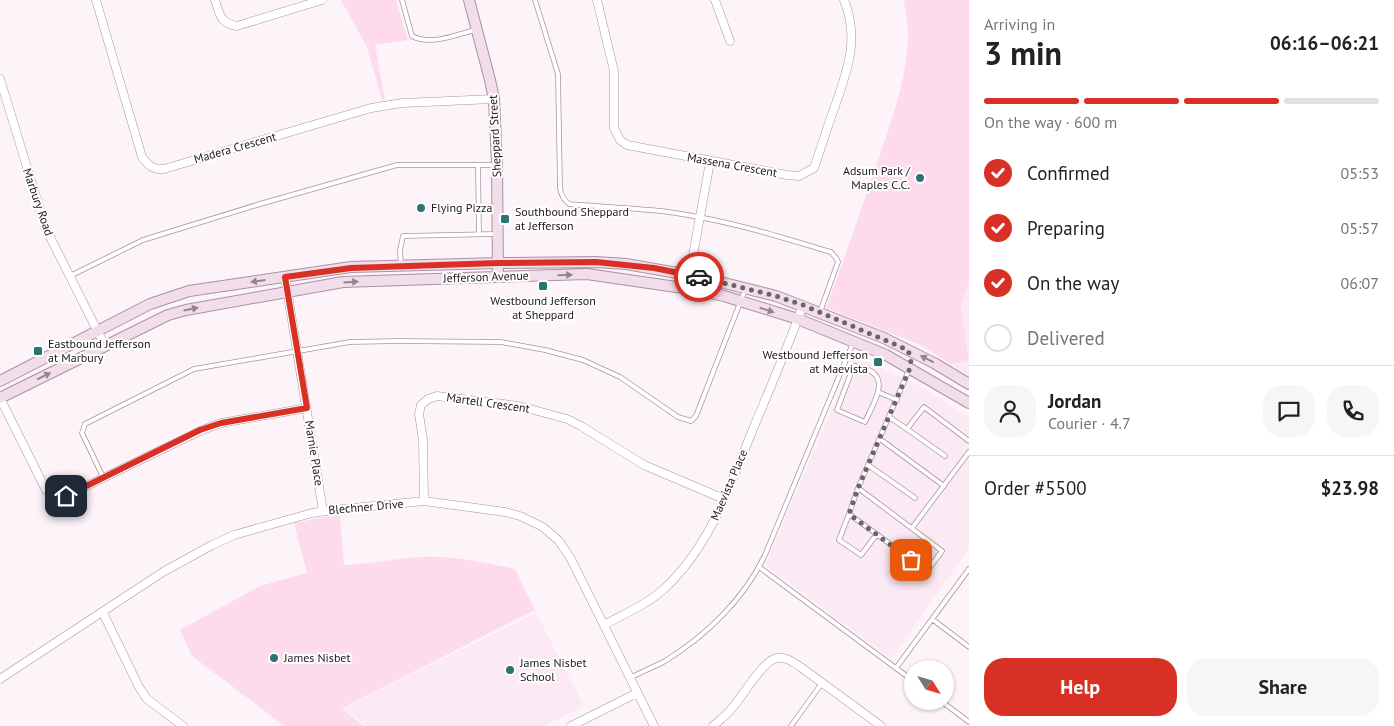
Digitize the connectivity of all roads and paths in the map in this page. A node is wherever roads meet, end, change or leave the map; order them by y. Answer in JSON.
{"nodes":[{"id":1,"x":96,"y":0,"type":"edge"},
{"id":2,"x":215,"y":0,"type":"edge"},
{"id":3,"x":322,"y":0,"type":"edge"},
{"id":4,"x":402,"y":0,"type":"edge"},
{"id":5,"x":469,"y":0,"type":"edge"},
{"id":6,"x":535,"y":0,"type":"edge"},
{"id":7,"x":597,"y":0,"type":"edge"},
{"id":8,"x":714,"y":0,"type":"edge"},
{"id":9,"x":844,"y":0,"type":"edge"},
{"id":10,"x":477,"y":29,"type":"junction"},
{"id":11,"x":730,"y":41,"type":"dead end"},
{"id":12,"x":0,"y":79,"type":"edge"},
{"id":13,"x":494,"y":99,"type":"junction"},
{"id":14,"x":710,"y":162,"type":"junction"},
{"id":15,"x":478,"y":165,"type":"junction"},
{"id":16,"x":497,"y":165,"type":"junction"},
{"id":17,"x":700,"y":217,"type":"junction"},
{"id":18,"x":479,"y":234,"type":"junction"},
{"id":19,"x":498,"y":234,"type":"junction"},
{"id":20,"x":498,"y":263,"type":"junction"},
{"id":21,"x":401,"y":266,"type":"junction"},
{"id":22,"x":689,"y":275,"type":"junction"},
{"id":23,"x":70,"y":276,"type":"junction"},
{"id":24,"x":498,"y":276,"type":"junction"},
{"id":25,"x":285,"y":277,"type":"junction"},
{"id":26,"x":687,"y":288,"type":"junction"},
{"id":27,"x":746,"y":288,"type":"junction"},
{"id":28,"x":288,"y":292,"type":"junction"},
{"id":29,"x":741,"y":302,"type":"junction"},
{"id":30,"x":803,"y":305,"type":"junction"},
{"id":31,"x":820,"y":312,"type":"junction"},
{"id":32,"x":798,"y":319,"type":"junction"},
{"id":33,"x":97,"y":332,"type":"junction"},
{"id":34,"x":853,"y":341,"type":"junction"},
{"id":35,"x":105,"y":346,"type":"junction"},
{"id":36,"x":908,"y":350,"type":"junction"},
{"id":37,"x":298,"y":351,"type":"junction"},
{"id":38,"x":910,"y":368,"type":"junction"},
{"id":39,"x":0,"y":381,"type":"edge"},
{"id":40,"x":969,"y":384,"type":"edge"},
{"id":41,"x":878,"y":392,"type":"junction"},
{"id":42,"x":0,"y":398,"type":"edge"},
{"id":43,"x":897,"y":400,"type":"junction"},
{"id":44,"x":969,"y":403,"type":"edge"},
{"id":45,"x":307,"y":408,"type":"junction"},
{"id":46,"x":889,"y":417,"type":"junction"},
{"id":47,"x":908,"y":429,"type":"junction"},
{"id":48,"x":880,"y":439,"type":"junction"},
{"id":49,"x":969,"y":441,"type":"edge"},
{"id":50,"x":969,"y":452,"type":"edge"},
{"id":51,"x":945,"y":456,"type":"dead end"},
{"id":52,"x":868,"y":464,"type":"junction"},
{"id":53,"x":103,"y":477,"type":"junction"},
{"id":54,"x":944,"y":486,"type":"junction"},
{"id":55,"x":858,"y":488,"type":"junction"},
{"id":56,"x":915,"y":498,"type":"dead end"},
{"id":57,"x":724,"y":500,"type":"junction"},
{"id":58,"x":424,"y":502,"type":"junction"},
{"id":59,"x":323,"y":511,"type":"junction"},
{"id":60,"x":849,"y":514,"type":"junction"},
{"id":61,"x":912,"y":528,"type":"junction"},
{"id":62,"x":877,"y":534,"type":"junction"},
{"id":63,"x":759,"y":567,"type":"junction"},
{"id":64,"x":969,"y":570,"type":"edge"},
{"id":65,"x":102,"y":613,"type":"junction"},
{"id":66,"x":932,"y":619,"type":"junction"},
{"id":67,"x":604,"y":625,"type":"junction"},
{"id":68,"x":969,"y":647,"type":"edge"},
{"id":69,"x":896,"y":668,"type":"junction"},
{"id":70,"x":904,"y":674,"type":"edge"},
{"id":71,"x":630,"y":678,"type":"junction"},
{"id":72,"x":0,"y":680,"type":"edge"},
{"id":73,"x":822,"y":683,"type":"junction"},
{"id":74,"x":637,"y":693,"type":"junction"},
{"id":75,"x":953,"y":710,"type":"edge"},
{"id":76,"x":969,"y":722,"type":"edge"},
{"id":77,"x":183,"y":726,"type":"edge"},
{"id":78,"x":571,"y":726,"type":"edge"},
{"id":79,"x":654,"y":726,"type":"edge"},
{"id":80,"x":714,"y":726,"type":"edge"},
{"id":81,"x":791,"y":726,"type":"edge"},
{"id":82,"x":882,"y":726,"type":"edge"}],
"edges":[{"from":1,"to":13,"type":"street","name":"Madera Crescent"},
{"from":2,"to":3,"type":"street"},
{"from":4,"to":10,"type":"lane"},
{"from":5,"to":10,"type":"street","name":"Sheppard Street"},
{"from":6,"to":17,"type":"lane"},
{"from":7,"to":14,"type":"street","name":"Massena Crescent"},
{"from":8,"to":11,"type":"street"},
{"from":9,"to":14,"type":"street","name":"Massena Crescent"},
{"from":10,"to":13,"type":"street","name":"Sheppard Street"},
{"from":12,"to":23,"type":"street","name":"Marbury Road"},
{"from":13,"to":16,"type":"street","name":"Sheppard Street"},
{"from":14,"to":17,"type":"street"},
{"from":15,"to":16,"type":"lane"},
{"from":15,"to":18,"type":"lane"},
{"from":15,"to":23,"type":"lane"},
{"from":16,"to":19,"type":"street","name":"Sheppard Street"},
{"from":17,"to":22,"type":"street"},
{"from":17,"to":31,"type":"lane"},
{"from":18,"to":19,"type":"lane"},
{"from":18,"to":21,"type":"lane"},
{"from":19,"to":20,"type":"street","name":"Sheppard Street"},
{"from":20,"to":21,"type":"street","name":"Jefferson Avenue"},
{"from":20,"to":22,"type":"street","name":"Jefferson Avenue"},
{"from":20,"to":24,"type":"street","name":"Sheppard Street"},
{"from":21,"to":25,"type":"street","name":"Jefferson Avenue"},
{"from":22,"to":26,"type":"street"},
{"from":22,"to":27,"type":"street","name":"Jefferson Avenue"},
{"from":23,"to":33,"type":"street","name":"Marbury Road"},
{"from":24,"to":26,"type":"street","name":"Jefferson Avenue","one_way":true},
{"from":28,"to":24,"type":"street","name":"Jefferson Avenue","one_way":true},
{"from":25,"to":28,"type":"street","name":"Marnie Place"},
{"from":25,"to":33,"type":"street","name":"Jefferson Avenue","one_way":true},
{"from":26,"to":29,"type":"street","name":"Jefferson Avenue"},
{"from":27,"to":29,"type":"lane"},
{"from":27,"to":30,"type":"street","name":"Jefferson Avenue"},
{"from":35,"to":28,"type":"street","name":"Jefferson Avenue","one_way":true},
{"from":28,"to":37,"type":"street","name":"Marnie Place"},
{"from":29,"to":32,"type":"street","name":"Jefferson Avenue","one_way":true},
{"from":29,"to":37,"type":"lane"},
{"from":30,"to":31,"type":"street","name":"Jefferson Avenue"},
{"from":30,"to":32,"type":"street","name":"Maevista Place"},
{"from":31,"to":36,"type":"street","name":"Jefferson Avenue"},
{"from":32,"to":34,"type":"street","name":"Jefferson Avenue"},
{"from":32,"to":57,"type":"street","name":"Maevista Place"},
{"from":33,"to":35,"type":"street","name":"Marbury Road"},
{"from":33,"to":39,"type":"street","name":"Jefferson Avenue"},
{"from":34,"to":38,"type":"street","name":"Jefferson Avenue"},
{"from":34,"to":63,"type":"lane"},
{"from":42,"to":35,"type":"street","name":"Jefferson Avenue","one_way":true},
{"from":36,"to":38,"type":"street"},
{"from":40,"to":36,"type":"street","name":"Jefferson Avenue","one_way":true},
{"from":37,"to":45,"type":"street","name":"Marnie Place"},
{"from":37,"to":53,"type":"lane"},
{"from":38,"to":43,"type":"lane"},
{"from":38,"to":44,"type":"street","name":"Jefferson Avenue"},
{"from":41,"to":41,"type":"lane"},
{"from":41,"to":43,"type":"lane"},
{"from":42,"to":53,"type":"street"},
{"from":43,"to":46,"type":"lane"},
{"from":45,"to":53,"type":"street"},
{"from":45,"to":59,"type":"street","name":"Marnie Place"},
{"from":46,"to":47,"type":"lane"},
{"from":46,"to":48,"type":"lane"},
{"from":47,"to":49,"type":"lane"},
{"from":47,"to":51,"type":"lane"},
{"from":48,"to":52,"type":"lane"},
{"from":48,"to":54,"type":"lane"},
{"from":50,"to":54,"type":"lane"},
{"from":52,"to":55,"type":"lane"},
{"from":52,"to":56,"type":"lane"},
{"from":54,"to":61,"type":"lane"},
{"from":55,"to":60,"type":"lane"},
{"from":55,"to":61,"type":"lane"},
{"from":57,"to":58,"type":"street","name":"Martell Crescent"},
{"from":57,"to":67,"type":"street","name":"Maevista Place"},
{"from":58,"to":59,"type":"street","name":"Blechner Drive"},
{"from":58,"to":67,"type":"street","name":"Blechner Drive"},
{"from":59,"to":65,"type":"street","name":"Blechner Drive"},
{"from":60,"to":62,"type":"lane"},
{"from":60,"to":62,"type":"lane"},
{"from":61,"to":62,"type":"lane"},
{"from":63,"to":69,"type":"lane"},
{"from":63,"to":71,"type":"lane"},
{"from":64,"to":66,"type":"lane"},
{"from":65,"to":72,"type":"street","name":"Blechner Drive"},
{"from":65,"to":77,"type":"street"},
{"from":66,"to":68,"type":"lane"},
{"from":66,"to":69,"type":"lane"},
{"from":67,"to":71,"type":"street","name":"Blechner Drive"},
{"from":69,"to":70,"type":"lane"},
{"from":71,"to":74,"type":"street","name":"Blechner Drive"},
{"from":73,"to":80,"type":"street"},
{"from":73,"to":81,"type":"lane"},
{"from":73,"to":82,"type":"street"},
{"from":74,"to":78,"type":"street"},
{"from":74,"to":79,"type":"street","name":"Blechner Drive"},
{"from":75,"to":76,"type":"lane"}]}
